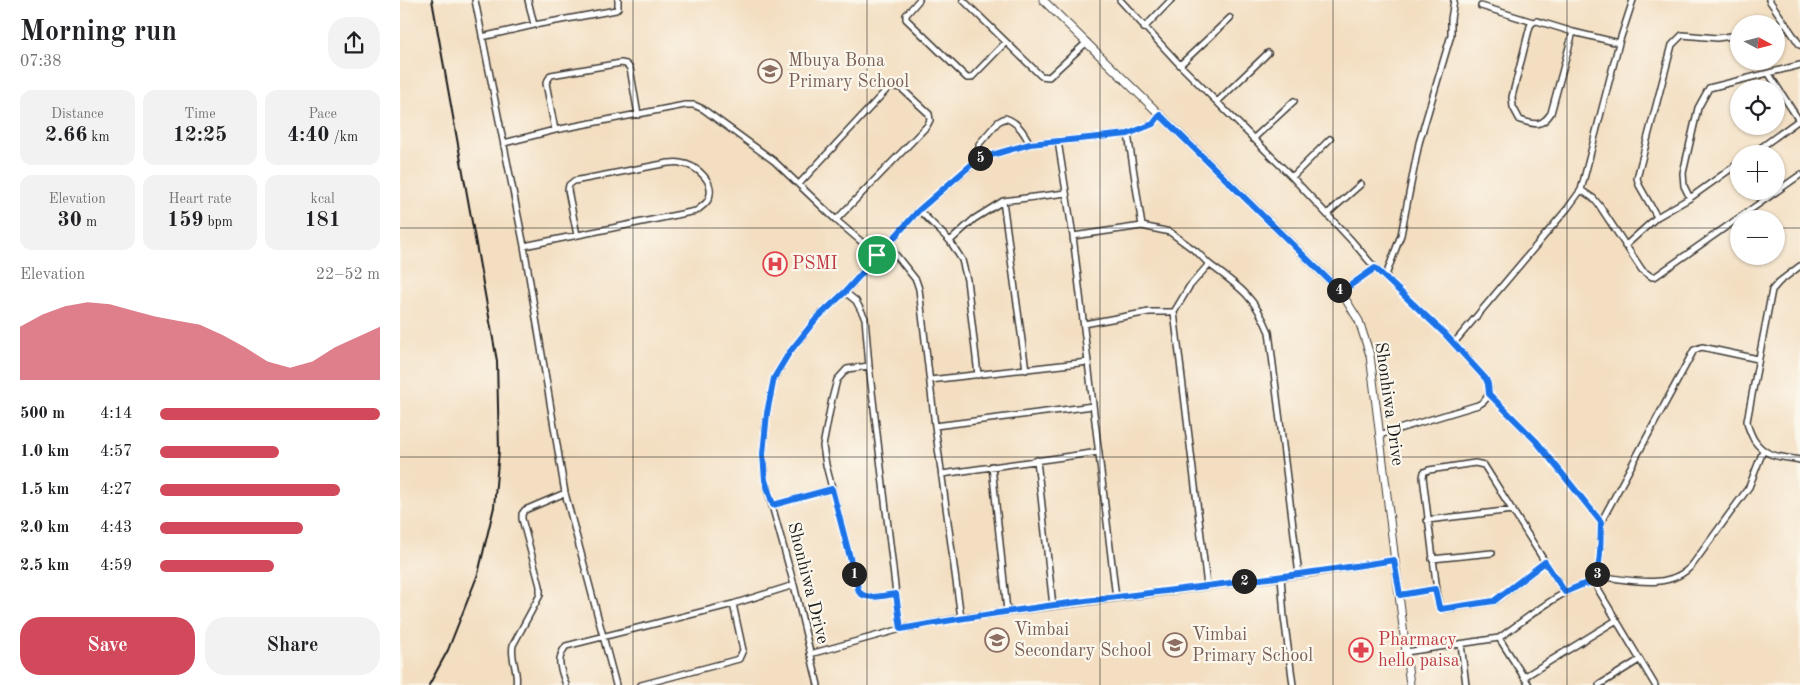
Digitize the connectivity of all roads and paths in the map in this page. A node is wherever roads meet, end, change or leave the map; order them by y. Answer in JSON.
{"nodes":[{"id":1,"x":475,"y":0,"type":"edge"},
{"id":2,"x":528,"y":0,"type":"edge"},
{"id":3,"x":618,"y":0,"type":"edge"},
{"id":4,"x":919,"y":0,"type":"edge"},
{"id":5,"x":963,"y":0,"type":"edge"},
{"id":6,"x":1043,"y":0,"type":"edge"},
{"id":7,"x":1120,"y":0,"type":"edge"},
{"id":8,"x":1171,"y":0,"type":"edge"},
{"id":9,"x":1454,"y":0,"type":"edge"},
{"id":10,"x":1633,"y":0,"type":"edge"},
{"id":11,"x":1769,"y":0,"type":"edge"},
{"id":12,"x":1481,"y":6,"type":"dead end"},
{"id":13,"x":1779,"y":15,"type":"edge"},
{"id":14,"x":1230,"y":18,"type":"dead end"},
{"id":15,"x":1533,"y":22,"type":"junction"},
{"id":16,"x":1785,"y":24,"type":"edge"},
{"id":17,"x":534,"y":26,"type":"junction"},
{"id":18,"x":1144,"y":28,"type":"junction"},
{"id":19,"x":1573,"y":32,"type":"junction"},
{"id":20,"x":482,"y":37,"type":"junction"},
{"id":21,"x":1730,"y":37,"type":"edge"},
{"id":22,"x":1006,"y":42,"type":"junction"},
{"id":23,"x":1087,"y":42,"type":"junction"},
{"id":24,"x":1619,"y":43,"type":"junction"},
{"id":25,"x":1800,"y":45,"type":"edge"},
{"id":26,"x":1268,"y":53,"type":"dead end"},
{"id":27,"x":1180,"y":65,"type":"junction"},
{"id":28,"x":1800,"y":65,"type":"edge"},
{"id":29,"x":1769,"y":74,"type":"junction"},
{"id":30,"x":1294,"y":101,"type":"dead end"},
{"id":31,"x":1217,"y":102,"type":"junction"},
{"id":32,"x":638,"y":114,"type":"junction"},
{"id":33,"x":1160,"y":115,"type":"junction"},
{"id":34,"x":1799,"y":121,"type":"edge"},
{"id":35,"x":555,"y":130,"type":"junction"},
{"id":36,"x":1128,"y":134,"type":"junction"},
{"id":37,"x":1330,"y":138,"type":"dead end"},
{"id":38,"x":1253,"y":139,"type":"junction"},
{"id":39,"x":1058,"y":140,"type":"junction"},
{"id":40,"x":504,"y":142,"type":"junction"},
{"id":41,"x":1030,"y":144,"type":"junction"},
{"id":42,"x":1765,"y":145,"type":"edge"},
{"id":43,"x":978,"y":159,"type":"junction"},
{"id":44,"x":1730,"y":169,"type":"edge"},
{"id":45,"x":1800,"y":175,"type":"edge"},
{"id":46,"x":1292,"y":177,"type":"junction"},
{"id":47,"x":799,"y":184,"type":"junction"},
{"id":48,"x":1361,"y":184,"type":"dead end"},
{"id":49,"x":1581,"y":190,"type":"junction"},
{"id":50,"x":1066,"y":193,"type":"junction"},
{"id":51,"x":1690,"y":198,"type":"junction"},
{"id":52,"x":1003,"y":200,"type":"junction"},
{"id":53,"x":919,"y":210,"type":"junction"},
{"id":54,"x":1327,"y":214,"type":"junction"},
{"id":55,"x":1657,"y":217,"type":"junction"},
{"id":56,"x":836,"y":220,"type":"junction"},
{"id":57,"x":1142,"y":226,"type":"junction"},
{"id":58,"x":577,"y":235,"type":"junction"},
{"id":59,"x":1073,"y":236,"type":"junction"},
{"id":60,"x":950,"y":241,"type":"junction"},
{"id":61,"x":888,"y":245,"type":"junction"},
{"id":62,"x":524,"y":246,"type":"junction"},
{"id":63,"x":1625,"y":246,"type":"junction"},
{"id":64,"x":877,"y":255,"type":"junction"},
{"id":65,"x":1209,"y":264,"type":"junction"},
{"id":66,"x":1800,"y":266,"type":"edge"},
{"id":67,"x":1375,"y":268,"type":"junction"},
{"id":68,"x":1385,"y":278,"type":"junction"},
{"id":69,"x":845,"y":292,"type":"junction"},
{"id":70,"x":1341,"y":292,"type":"junction"},
{"id":71,"x":1174,"y":312,"type":"junction"},
{"id":72,"x":1084,"y":324,"type":"junction"},
{"id":73,"x":1454,"y":343,"type":"junction"},
{"id":74,"x":1758,"y":359,"type":"junction"},
{"id":75,"x":1088,"y":362,"type":"junction"},
{"id":76,"x":868,"y":366,"type":"junction"},
{"id":77,"x":1026,"y":370,"type":"junction"},
{"id":78,"x":978,"y":375,"type":"junction"},
{"id":79,"x":930,"y":380,"type":"junction"},
{"id":80,"x":1489,"y":394,"type":"junction"},
{"id":81,"x":1093,"y":406,"type":"junction"},
{"id":82,"x":935,"y":426,"type":"junction"},
{"id":83,"x":1379,"y":435,"type":"junction"},
{"id":84,"x":1763,"y":451,"type":"junction"},
{"id":85,"x":1099,"y":452,"type":"junction"},
{"id":86,"x":1036,"y":460,"type":"junction"},
{"id":87,"x":1800,"y":460,"type":"edge"},
{"id":88,"x":992,"y":466,"type":"junction"},
{"id":89,"x":942,"y":474,"type":"junction"},
{"id":90,"x":832,"y":489,"type":"junction"},
{"id":91,"x":565,"y":493,"type":"junction"},
{"id":92,"x":773,"y":505,"type":"junction"},
{"id":93,"x":1513,"y":510,"type":"junction"},
{"id":94,"x":1427,"y":520,"type":"junction"},
{"id":95,"x":1601,"y":522,"type":"junction"},
{"id":96,"x":1492,"y":553,"type":"dead end"},
{"id":97,"x":1432,"y":559,"type":"junction"},
{"id":98,"x":1394,"y":560,"type":"junction"},
{"id":99,"x":1545,"y":562,"type":"junction"},
{"id":100,"x":1299,"y":575,"type":"junction"},
{"id":101,"x":1596,"y":576,"type":"junction"},
{"id":102,"x":1281,"y":577,"type":"junction"},
{"id":103,"x":1593,"y":583,"type":"junction"},
{"id":104,"x":794,"y":585,"type":"junction"},
{"id":105,"x":1207,"y":586,"type":"junction"},
{"id":106,"x":1435,"y":589,"type":"junction"},
{"id":107,"x":1565,"y":592,"type":"junction"},
{"id":108,"x":896,"y":594,"type":"junction"},
{"id":109,"x":1400,"y":595,"type":"junction"},
{"id":110,"x":1116,"y":598,"type":"junction"},
{"id":111,"x":733,"y":604,"type":"junction"},
{"id":112,"x":1052,"y":606,"type":"junction"},
{"id":113,"x":1007,"y":611,"type":"junction"},
{"id":114,"x":961,"y":618,"type":"junction"},
{"id":115,"x":1615,"y":621,"type":"junction"},
{"id":116,"x":901,"y":629,"type":"junction"},
{"id":117,"x":603,"y":637,"type":"junction"},
{"id":118,"x":1499,"y":638,"type":"junction"},
{"id":119,"x":1461,"y":644,"type":"junction"},
{"id":120,"x":1406,"y":652,"type":"junction"},
{"id":121,"x":810,"y":654,"type":"junction"},
{"id":122,"x":1639,"y":660,"type":"junction"},
{"id":123,"x":1524,"y":677,"type":"junction"},
{"id":124,"x":516,"y":685,"type":"edge"},
{"id":125,"x":566,"y":685,"type":"edge"},
{"id":126,"x":616,"y":685,"type":"edge"},
{"id":127,"x":641,"y":685,"type":"edge"},
{"id":128,"x":818,"y":685,"type":"edge"},
{"id":129,"x":1292,"y":685,"type":"edge"},
{"id":130,"x":1410,"y":685,"type":"edge"},
{"id":131,"x":1466,"y":685,"type":"edge"},
{"id":132,"x":1529,"y":685,"type":"edge"},
{"id":133,"x":1599,"y":685,"type":"edge"},
{"id":134,"x":1655,"y":685,"type":"edge"}],
"edges":[{"from":1,"to":20,"type":"street"},
{"from":2,"to":17,"type":"street"},
{"from":3,"to":17,"type":"street"},
{"from":4,"to":22,"type":"street"},
{"from":5,"to":22,"type":"street"},
{"from":6,"to":23,"type":"street"},
{"from":7,"to":18,"type":"street"},
{"from":8,"to":18,"type":"street"},
{"from":9,"to":68,"type":"street"},
{"from":10,"to":24,"type":"street"},
{"from":11,"to":13,"type":"street"},
{"from":12,"to":15,"type":"street"},
{"from":14,"to":27,"type":"street"},
{"from":15,"to":19,"type":"street"},
{"from":15,"to":19,"type":"street"},
{"from":16,"to":25,"type":"street"},
{"from":17,"to":20,"type":"street"},
{"from":18,"to":27,"type":"street"},
{"from":19,"to":24,"type":"street"},
{"from":20,"to":40,"type":"street"},
{"from":21,"to":55,"type":"street"},
{"from":22,"to":23,"type":"street"},
{"from":23,"to":33,"type":"street"},
{"from":24,"to":49,"type":"street"},
{"from":26,"to":31,"type":"street"},
{"from":27,"to":31,"type":"street"},
{"from":28,"to":29,"type":"street"},
{"from":29,"to":34,"type":"street"},
{"from":29,"to":51,"type":"street"},
{"from":30,"to":38,"type":"street"},
{"from":31,"to":38,"type":"street"},
{"from":32,"to":35,"type":"street"},
{"from":32,"to":35,"type":"street"},
{"from":32,"to":47,"type":"street"},
{"from":33,"to":36,"type":"street","name":"Shonhiwa Drive"},
{"from":33,"to":70,"type":"street","name":"Shonhiwa Drive"},
{"from":34,"to":42,"type":"street"},
{"from":35,"to":40,"type":"street"},
{"from":36,"to":39,"type":"street","name":"Shonhiwa Drive"},
{"from":36,"to":57,"type":"street"},
{"from":37,"to":46,"type":"street"},
{"from":38,"to":46,"type":"street"},
{"from":39,"to":41,"type":"street","name":"Shonhiwa Drive"},
{"from":39,"to":50,"type":"street"},
{"from":40,"to":62,"type":"street"},
{"from":41,"to":43,"type":"street","name":"Shonhiwa Drive"},
{"from":41,"to":43,"type":"street"},
{"from":43,"to":53,"type":"street","name":"Shonhiwa Drive"},
{"from":44,"to":51,"type":"street"},
{"from":45,"to":63,"type":"street"},
{"from":46,"to":54,"type":"street"},
{"from":47,"to":56,"type":"street"},
{"from":47,"to":56,"type":"street"},
{"from":48,"to":54,"type":"street"},
{"from":49,"to":63,"type":"street"},
{"from":49,"to":73,"type":"street"},
{"from":50,"to":52,"type":"street"},
{"from":50,"to":59,"type":"street"},
{"from":51,"to":55,"type":"street"},
{"from":52,"to":60,"type":"street"},
{"from":52,"to":77,"type":"street"},
{"from":53,"to":60,"type":"street"},
{"from":53,"to":61,"type":"street","name":"Shonhiwa Drive"},
{"from":54,"to":67,"type":"street"},
{"from":55,"to":63,"type":"street"},
{"from":56,"to":64,"type":"street"},
{"from":57,"to":59,"type":"street"},
{"from":57,"to":65,"type":"street"},
{"from":58,"to":58,"type":"street"},
{"from":58,"to":62,"type":"street"},
{"from":59,"to":72,"type":"street"},
{"from":60,"to":78,"type":"street"},
{"from":61,"to":64,"type":"street","name":"Shonhiwa Drive"},
{"from":61,"to":79,"type":"street"},
{"from":62,"to":91,"type":"street"},
{"from":64,"to":69,"type":"street","name":"Shonhiwa Drive"},
{"from":65,"to":71,"type":"street"},
{"from":65,"to":100,"type":"street"},
{"from":66,"to":74,"type":"street"},
{"from":67,"to":68,"type":"street"},
{"from":67,"to":70,"type":"street"},
{"from":68,"to":73,"type":"street"},
{"from":69,"to":76,"type":"street"},
{"from":69,"to":92,"type":"street","name":"Shonhiwa Drive"},
{"from":70,"to":83,"type":"street","name":"Shonhiwa Drive"},
{"from":71,"to":72,"type":"street"},
{"from":71,"to":105,"type":"street"},
{"from":72,"to":75,"type":"street"},
{"from":73,"to":80,"type":"street"},
{"from":74,"to":84,"type":"street"},
{"from":74,"to":95,"type":"street"},
{"from":75,"to":77,"type":"street"},
{"from":75,"to":81,"type":"street"},
{"from":76,"to":90,"type":"street"},
{"from":76,"to":108,"type":"street"},
{"from":77,"to":78,"type":"street"},
{"from":78,"to":79,"type":"street"},
{"from":79,"to":82,"type":"street"},
{"from":80,"to":83,"type":"street"},
{"from":80,"to":95,"type":"street"},
{"from":81,"to":82,"type":"street"},
{"from":81,"to":85,"type":"street"},
{"from":82,"to":89,"type":"street"},
{"from":83,"to":98,"type":"street","name":"Shonhiwa Drive"},
{"from":84,"to":87,"type":"street"},
{"from":84,"to":101,"type":"street"},
{"from":85,"to":86,"type":"street"},
{"from":85,"to":110,"type":"street"},
{"from":86,"to":88,"type":"street"},
{"from":86,"to":112,"type":"street"},
{"from":88,"to":89,"type":"street"},
{"from":88,"to":113,"type":"street"},
{"from":89,"to":114,"type":"street"},
{"from":90,"to":92,"type":"street"},
{"from":90,"to":108,"type":"street"},
{"from":91,"to":117,"type":"street"},
{"from":91,"to":124,"type":"street"},
{"from":92,"to":104,"type":"street","name":"Shonhiwa Drive"},
{"from":93,"to":94,"type":"street"},
{"from":93,"to":94,"type":"street"},
{"from":93,"to":99,"type":"street"},
{"from":94,"to":97,"type":"street"},
{"from":95,"to":101,"type":"street"},
{"from":96,"to":97,"type":"street"},
{"from":97,"to":106,"type":"street"},
{"from":98,"to":100,"type":"street"},
{"from":98,"to":109,"type":"street","name":"Shonhiwa Drive"},
{"from":99,"to":106,"type":"street"},
{"from":99,"to":107,"type":"street"},
{"from":100,"to":102,"type":"street"},
{"from":101,"to":103,"type":"street"},
{"from":102,"to":105,"type":"street"},
{"from":102,"to":129,"type":"street"},
{"from":103,"to":107,"type":"street"},
{"from":103,"to":115,"type":"street"},
{"from":104,"to":111,"type":"street"},
{"from":104,"to":121,"type":"street","name":"Shonhiwa Drive"},
{"from":105,"to":110,"type":"street"},
{"from":106,"to":109,"type":"street"},
{"from":107,"to":118,"type":"street"},
{"from":108,"to":116,"type":"street"},
{"from":109,"to":120,"type":"street","name":"Shonhiwa Drive"},
{"from":110,"to":112,"type":"street"},
{"from":111,"to":117,"type":"street"},
{"from":111,"to":127,"type":"street"},
{"from":112,"to":113,"type":"street"},
{"from":113,"to":114,"type":"street"},
{"from":114,"to":116,"type":"street"},
{"from":115,"to":122,"type":"street"},
{"from":115,"to":123,"type":"street"},
{"from":116,"to":121,"type":"street"},
{"from":117,"to":125,"type":"street"},
{"from":117,"to":126,"type":"street"},
{"from":118,"to":119,"type":"street"},
{"from":118,"to":123,"type":"street"},
{"from":119,"to":120,"type":"street"},
{"from":119,"to":131,"type":"street"},
{"from":120,"to":130,"type":"street","name":"Shonhiwa Drive"},
{"from":121,"to":128,"type":"street","name":"Shonhiwa Drive"},
{"from":122,"to":133,"type":"street"},
{"from":122,"to":134,"type":"street"},
{"from":123,"to":132,"type":"street"}]}
